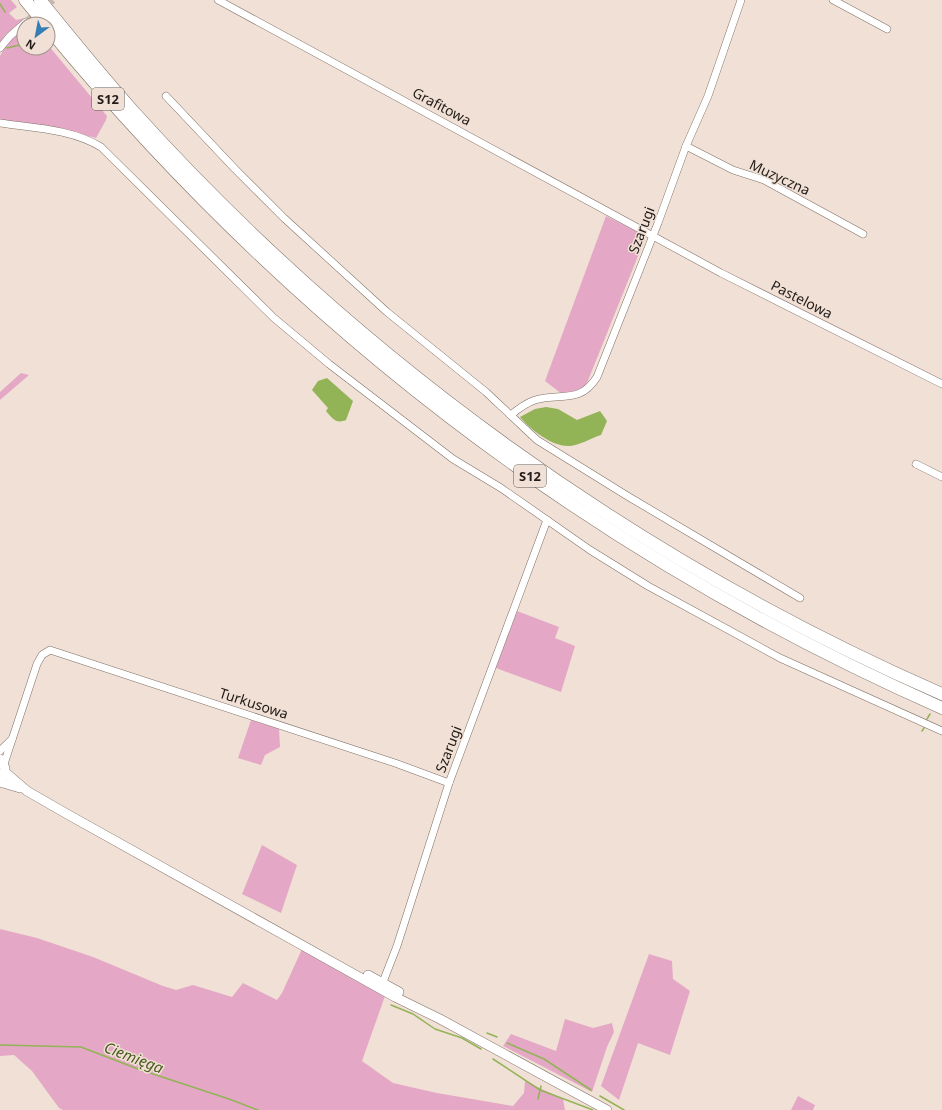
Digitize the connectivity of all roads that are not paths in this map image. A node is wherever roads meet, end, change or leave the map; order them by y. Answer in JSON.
{"nodes":[{"id":1,"x":25,"y":0,"type":"edge"},
{"id":2,"x":40,"y":0,"type":"edge"},
{"id":3,"x":218,"y":0,"type":"edge"},
{"id":4,"x":741,"y":0,"type":"edge"},
{"id":5,"x":833,"y":0,"type":"edge"},
{"id":6,"x":38,"y":16,"type":"edge"},
{"id":7,"x":887,"y":29,"type":"dead end"},
{"id":8,"x":16,"y":31,"type":"edge"},
{"id":9,"x":56,"y":37,"type":"edge"},
{"id":10,"x":0,"y":48,"type":"edge"},
{"id":11,"x":166,"y":96,"type":"dead end"},
{"id":12,"x":0,"y":123,"type":"edge"},
{"id":13,"x":686,"y":146,"type":"junction"},
{"id":14,"x":863,"y":234,"type":"dead end"},
{"id":15,"x":653,"y":235,"type":"junction"},
{"id":16,"x":942,"y":384,"type":"edge"},
{"id":17,"x":511,"y":415,"type":"junction"},
{"id":18,"x":916,"y":464,"type":"dead end"},
{"id":19,"x":942,"y":477,"type":"edge"},
{"id":20,"x":546,"y":520,"type":"junction"},
{"id":21,"x":800,"y":598,"type":"dead end"},
{"id":22,"x":942,"y":694,"type":"edge"},
{"id":23,"x":942,"y":708,"type":"edge"},
{"id":24,"x":942,"y":731,"type":"edge"},
{"id":25,"x":15,"y":736,"type":"junction"},
{"id":26,"x":0,"y":751,"type":"edge"},
{"id":27,"x":3,"y":765,"type":"edge"},
{"id":28,"x":0,"y":782,"type":"edge"},
{"id":29,"x":449,"y":783,"type":"junction"},
{"id":30,"x":27,"y":791,"type":"junction"},
{"id":31,"x":381,"y":986,"type":"junction"},
{"id":32,"x":607,"y":1110,"type":"edge"}],
"edges":[{"from":1,"to":6,"type":"highway"},
{"from":2,"to":22,"type":"highway","number":"S12"},
{"from":3,"to":15,"type":"street","name":"Grafitowa"},
{"from":4,"to":13,"type":"street","name":"Szarugi"},
{"from":5,"to":7,"type":"street"},
{"from":8,"to":10,"type":"street"},
{"from":9,"to":23,"type":"highway","number":"S12"},
{"from":11,"to":17,"type":"street"},
{"from":12,"to":20,"type":"street"},
{"from":13,"to":14,"type":"street","name":"Muzyczna"},
{"from":13,"to":15,"type":"street","name":"Szarugi"},
{"from":15,"to":16,"type":"street","name":"Pastelowa"},
{"from":15,"to":17,"type":"street","name":"Szarugi"},
{"from":17,"to":21,"type":"street"},
{"from":18,"to":19,"type":"street"},
{"from":20,"to":24,"type":"street"},
{"from":20,"to":29,"type":"street","name":"Szarugi"},
{"from":25,"to":26,"type":"street"},
{"from":25,"to":27,"type":"street"},
{"from":25,"to":29,"type":"street","name":"Turkusowa"},
{"from":27,"to":28,"type":"main road"},
{"from":27,"to":30,"type":"main road"},
{"from":28,"to":30,"type":"main road"},
{"from":29,"to":31,"type":"street","name":"Szarugi"},
{"from":30,"to":31,"type":"main road"},
{"from":31,"to":32,"type":"main road"}]}
